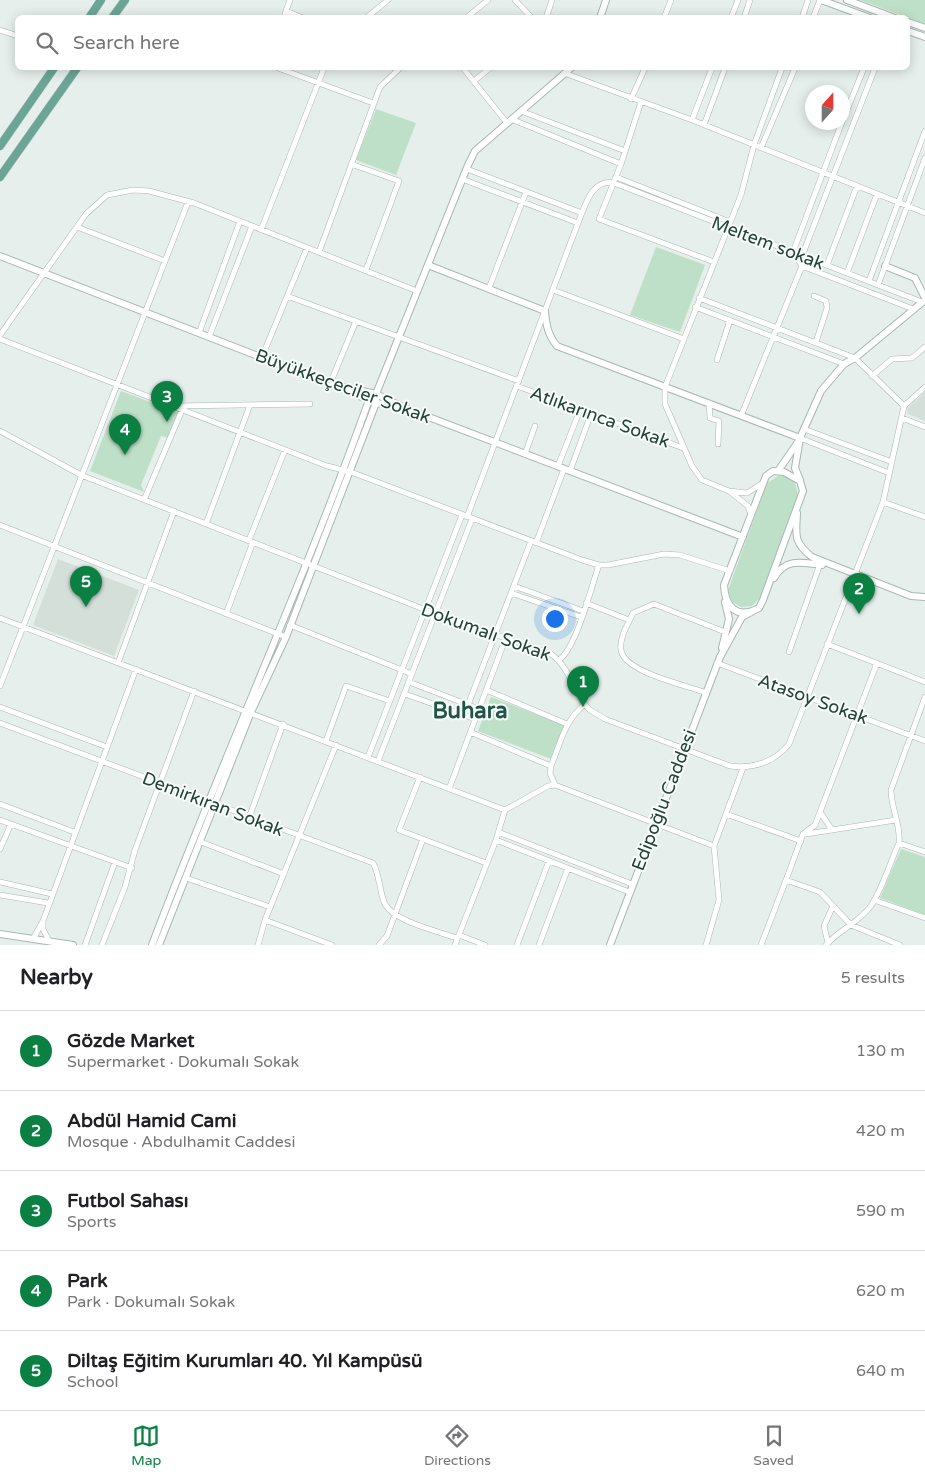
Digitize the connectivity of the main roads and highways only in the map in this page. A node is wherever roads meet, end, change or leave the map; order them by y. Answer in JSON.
{"nodes":[{"id":1,"x":101,"y":0,"type":"edge"},
{"id":2,"x":125,"y":0,"type":"edge"},
{"id":3,"x":91,"y":15,"type":"edge"},
{"id":4,"x":114,"y":15,"type":"edge"},
{"id":5,"x":53,"y":70,"type":"edge"},
{"id":6,"x":76,"y":70,"type":"edge"},
{"id":7,"x":0,"y":146,"type":"edge"},
{"id":8,"x":0,"y":177,"type":"edge"}],
"edges":[{"from":1,"to":3,"type":"main road"},
{"from":2,"to":4,"type":"main road"},
{"from":5,"to":7,"type":"main road"},
{"from":6,"to":8,"type":"main road"}]}
